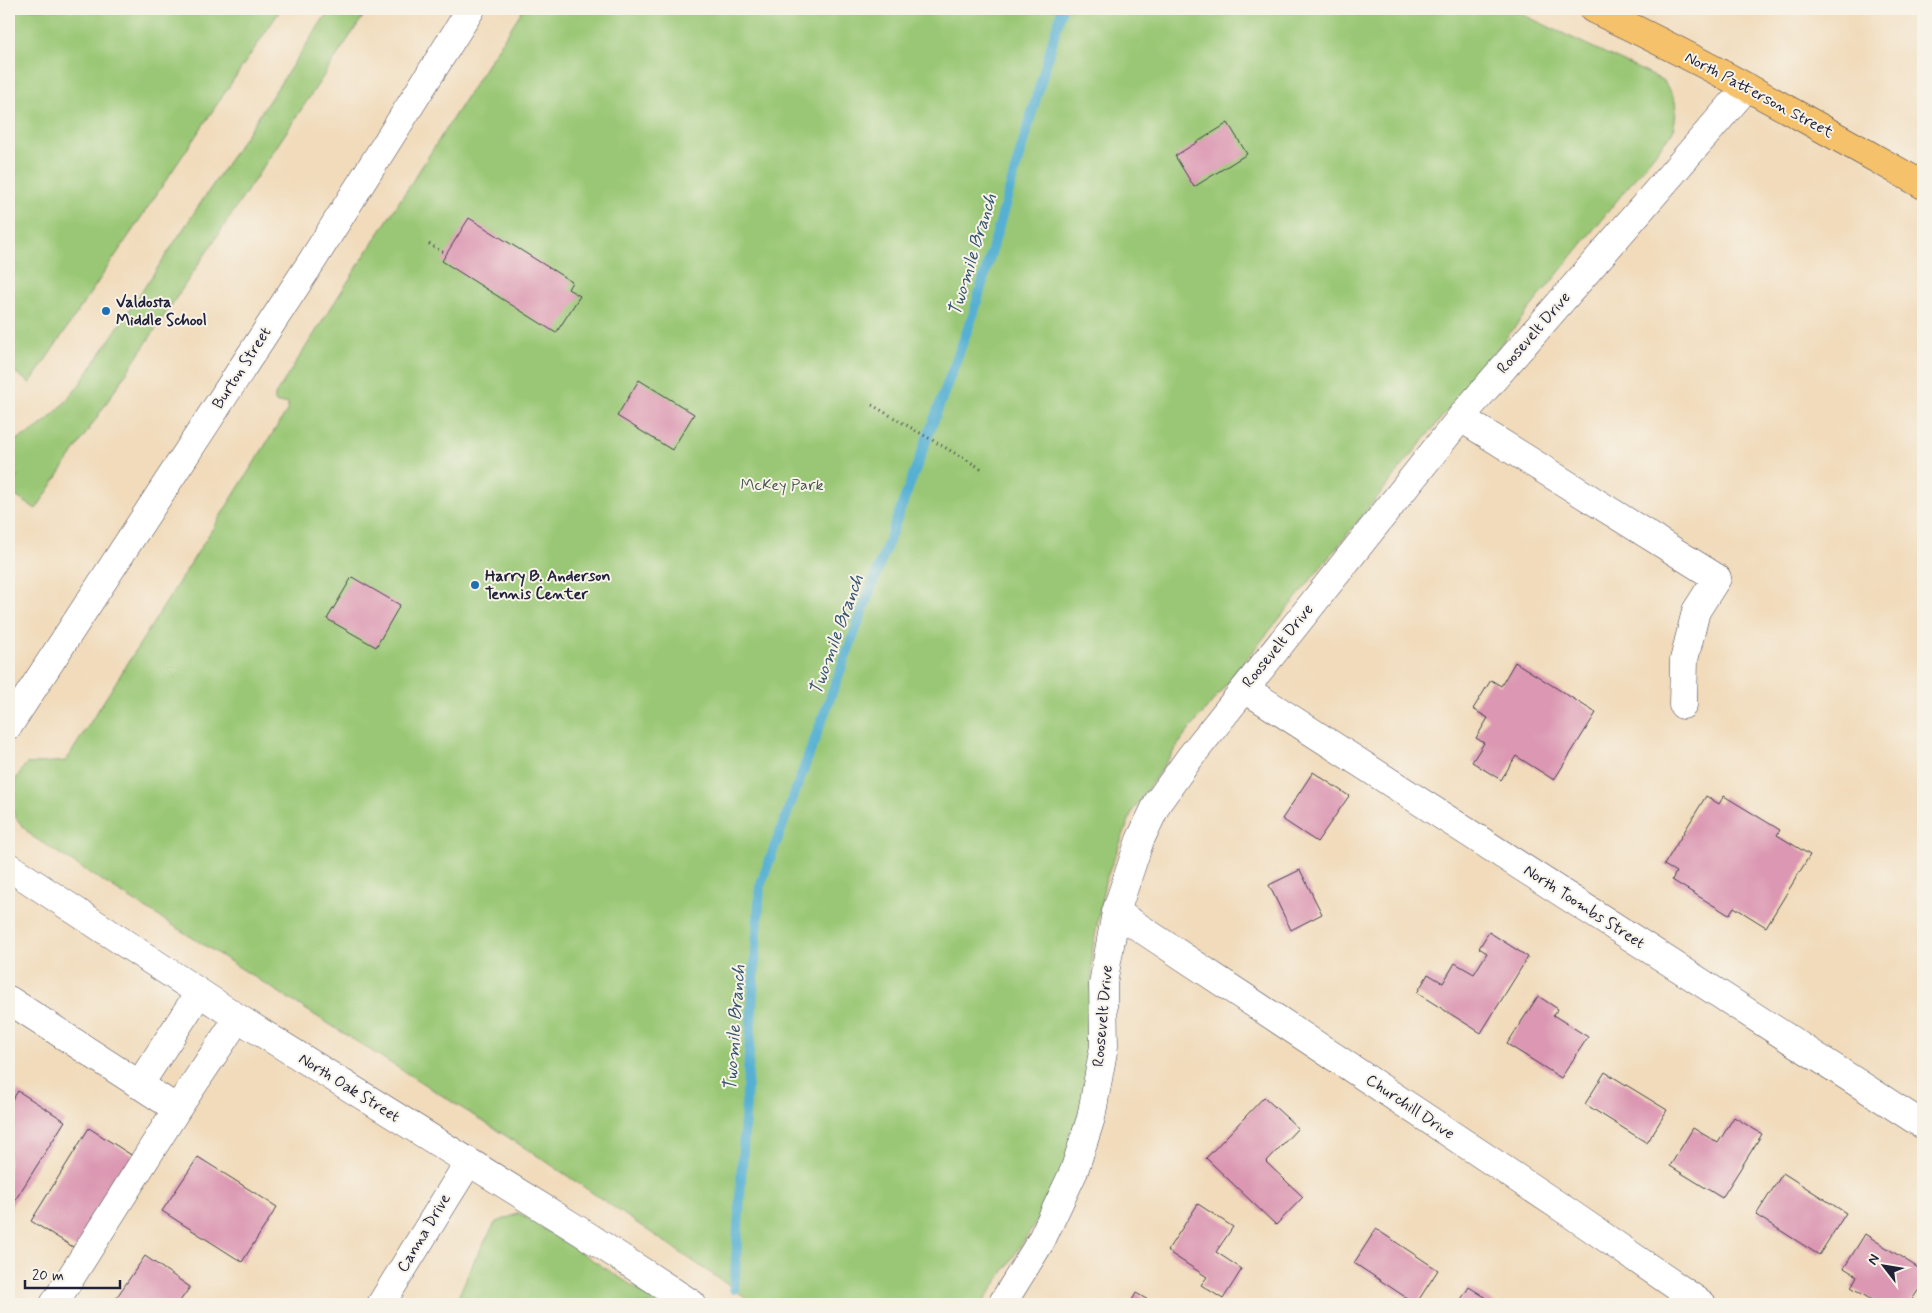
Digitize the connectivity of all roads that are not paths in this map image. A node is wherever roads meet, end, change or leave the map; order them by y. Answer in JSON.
{"nodes":[{"id":1,"x":471,"y":9,"type":"edge"},
{"id":2,"x":1593,"y":9,"type":"edge"},
{"id":3,"x":1747,"y":87,"type":"junction"},
{"id":4,"x":1923,"y":185,"type":"edge"},
{"id":5,"x":1461,"y":418,"type":"junction"},
{"id":6,"x":1244,"y":689,"type":"junction"},
{"id":7,"x":1683,"y":705,"type":"dead end"},
{"id":8,"x":9,"y":725,"type":"edge"},
{"id":9,"x":9,"y":867,"type":"edge"},
{"id":10,"x":1116,"y":912,"type":"junction"},
{"id":11,"x":199,"y":993,"type":"junction"},
{"id":12,"x":9,"y":1000,"type":"edge"},
{"id":13,"x":238,"y":1018,"type":"junction"},
{"id":14,"x":139,"y":1085,"type":"junction"},
{"id":15,"x":177,"y":1109,"type":"junction"},
{"id":16,"x":1923,"y":1125,"type":"edge"},
{"id":17,"x":468,"y":1162,"type":"junction"},
{"id":18,"x":682,"y":1298,"type":"edge"},
{"id":19,"x":54,"y":1304,"type":"edge"},
{"id":20,"x":381,"y":1304,"type":"edge"},
{"id":21,"x":1002,"y":1304,"type":"edge"},
{"id":22,"x":1702,"y":1304,"type":"edge"}],
"edges":[{"from":1,"to":8,"type":"street","name":"Burton Street"},
{"from":2,"to":3,"type":"main road","name":"North Patterson Street"},
{"from":3,"to":4,"type":"main road","name":"North Patterson Street"},
{"from":3,"to":5,"type":"street","name":"Roosevelt Drive"},
{"from":5,"to":6,"type":"street","name":"Roosevelt Drive"},
{"from":5,"to":7,"type":"street"},
{"from":6,"to":10,"type":"street","name":"Roosevelt Drive"},
{"from":6,"to":16,"type":"street","name":"North Toombs Street"},
{"from":9,"to":11,"type":"street","name":"North Oak Street"},
{"from":10,"to":21,"type":"street","name":"Roosevelt Drive"},
{"from":10,"to":22,"type":"street","name":"Churchill Drive"},
{"from":11,"to":13,"type":"street","name":"North Oak Street"},
{"from":11,"to":14,"type":"street"},
{"from":12,"to":14,"type":"street"},
{"from":13,"to":15,"type":"street"},
{"from":13,"to":17,"type":"street","name":"North Oak Street"},
{"from":14,"to":15,"type":"street"},
{"from":15,"to":19,"type":"street"},
{"from":17,"to":18,"type":"street","name":"North Oak Street"},
{"from":17,"to":20,"type":"street","name":"Canna Drive"}]}
